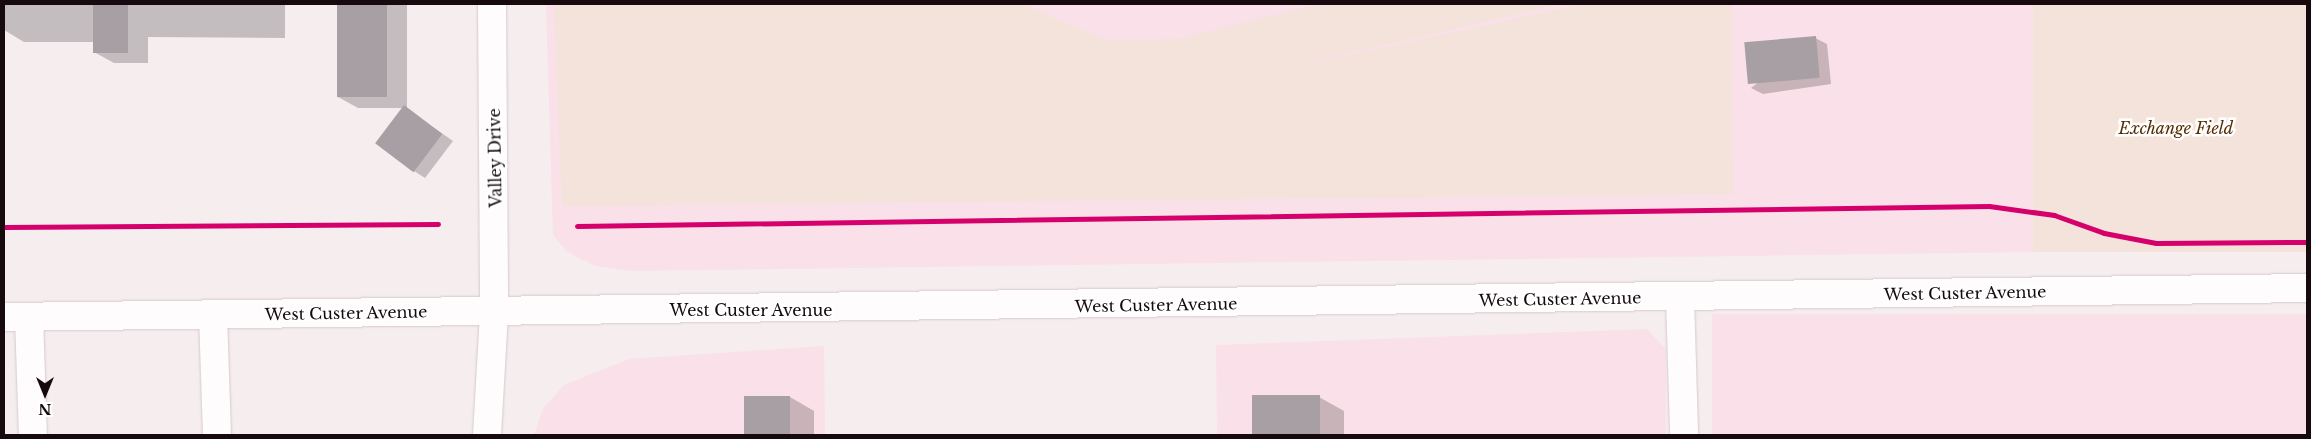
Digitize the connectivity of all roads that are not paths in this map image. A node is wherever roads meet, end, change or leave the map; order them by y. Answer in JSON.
{"nodes":[{"id":1,"x":492,"y":4,"type":"edge"},
{"id":2,"x":2307,"y":288,"type":"edge"},
{"id":3,"x":1680,"y":297,"type":"junction"},
{"id":4,"x":494,"y":312,"type":"junction"},
{"id":5,"x":213,"y":315,"type":"junction"},
{"id":6,"x":16,"y":317,"type":"edge"},
{"id":7,"x":33,"y":435,"type":"edge"},
{"id":8,"x":217,"y":435,"type":"edge"},
{"id":9,"x":487,"y":435,"type":"edge"},
{"id":10,"x":1684,"y":435,"type":"edge"}],
"edges":[{"from":1,"to":4,"type":"main road","name":"Valley Drive"},
{"from":2,"to":3,"type":"main road","name":"West Custer Avenue"},
{"from":3,"to":4,"type":"main road","name":"West Custer Avenue"},
{"from":3,"to":10,"type":"main road"},
{"from":4,"to":5,"type":"main road","name":"West Custer Avenue"},
{"from":4,"to":9,"type":"main road","name":"Valley Drive"},
{"from":5,"to":6,"type":"main road","name":"West Custer Avenue"},
{"from":5,"to":8,"type":"main road"},
{"from":6,"to":7,"type":"main road"}]}
